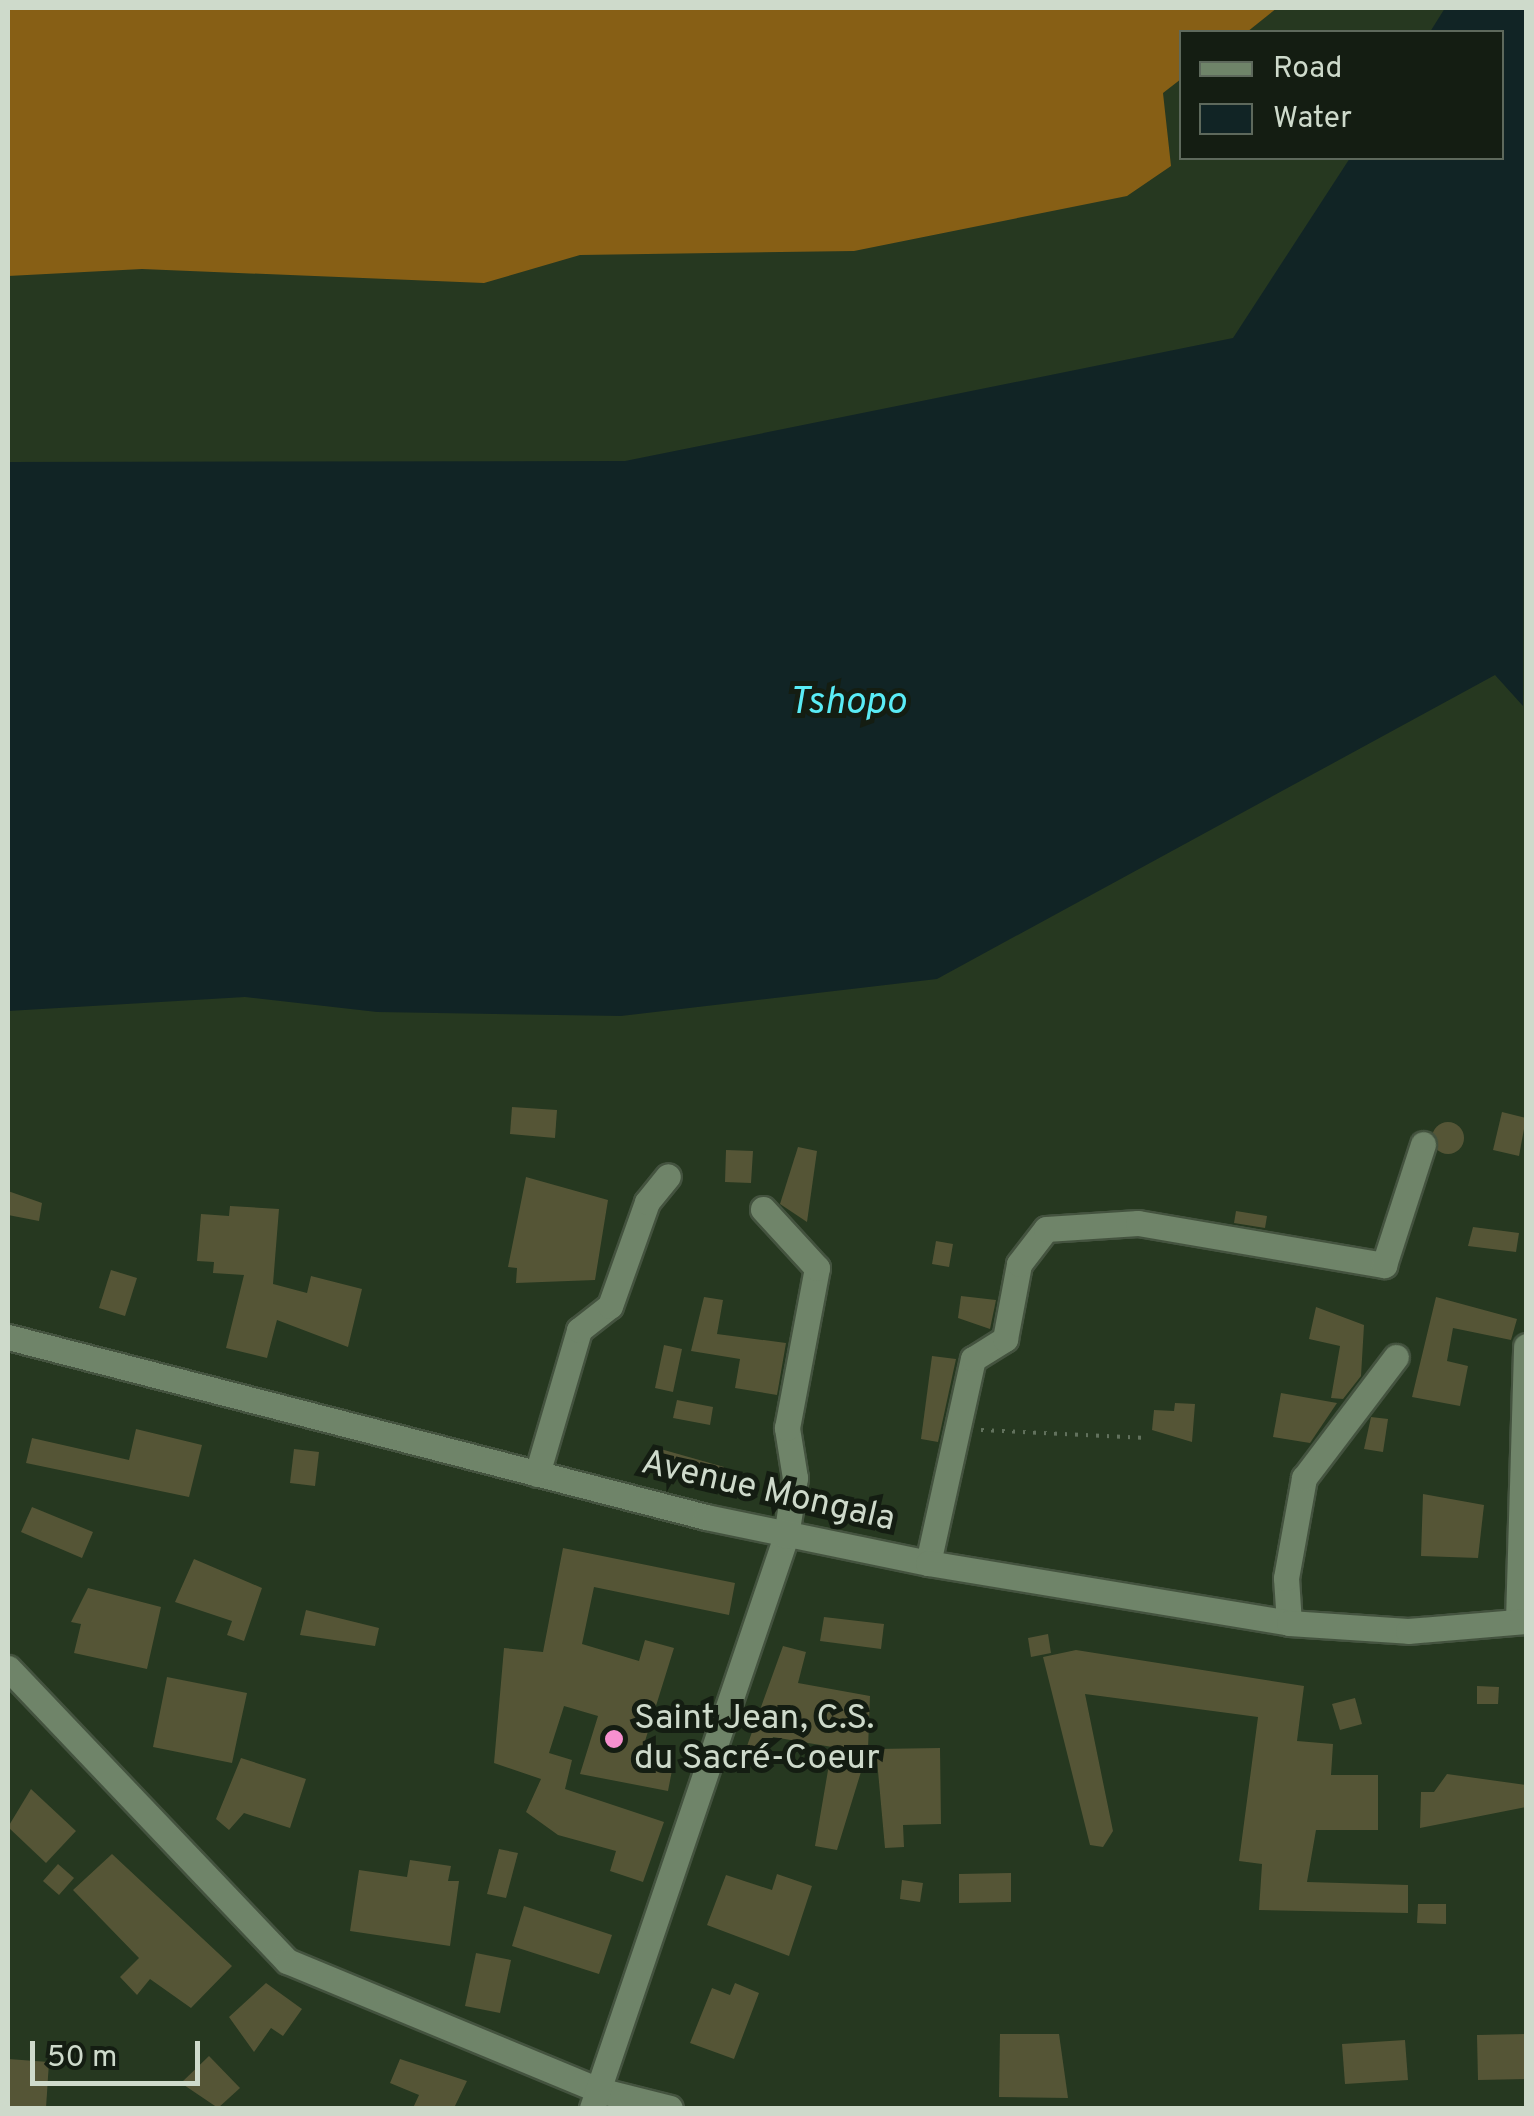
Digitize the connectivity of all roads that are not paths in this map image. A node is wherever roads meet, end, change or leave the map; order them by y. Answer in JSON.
{"nodes":[{"id":1,"x":1423,"y":1144,"type":"dead end"},
{"id":2,"x":668,"y":1176,"type":"dead end"},
{"id":3,"x":764,"y":1209,"type":"dead end"},
{"id":4,"x":8,"y":1338,"type":"edge"},
{"id":5,"x":1526,"y":1346,"type":"edge"},
{"id":6,"x":1396,"y":1357,"type":"dead end"},
{"id":7,"x":537,"y":1474,"type":"junction"},
{"id":8,"x":786,"y":1536,"type":"junction"},
{"id":9,"x":928,"y":1563,"type":"junction"},
{"id":10,"x":1522,"y":1621,"type":"edge"},
{"id":11,"x":1290,"y":1623,"type":"junction"},
{"id":12,"x":8,"y":1668,"type":"edge"},
{"id":13,"x":595,"y":2099,"type":"edge"},
{"id":14,"x":670,"y":2108,"type":"edge"}],
"edges":[{"from":1,"to":9,"type":"street"},
{"from":2,"to":7,"type":"street"},
{"from":3,"to":8,"type":"street"},
{"from":4,"to":7,"type":"street","name":"Avenue Mongala"},
{"from":5,"to":10,"type":"street"},
{"from":6,"to":11,"type":"street"},
{"from":7,"to":8,"type":"street","name":"Avenue Mongala"},
{"from":8,"to":9,"type":"street","name":"Avenue Mongala"},
{"from":8,"to":13,"type":"street"},
{"from":9,"to":11,"type":"street","name":"Avenue Mongala"},
{"from":10,"to":11,"type":"street","name":"Avenue Mongala"},
{"from":12,"to":13,"type":"street"},
{"from":13,"to":14,"type":"street"}]}
